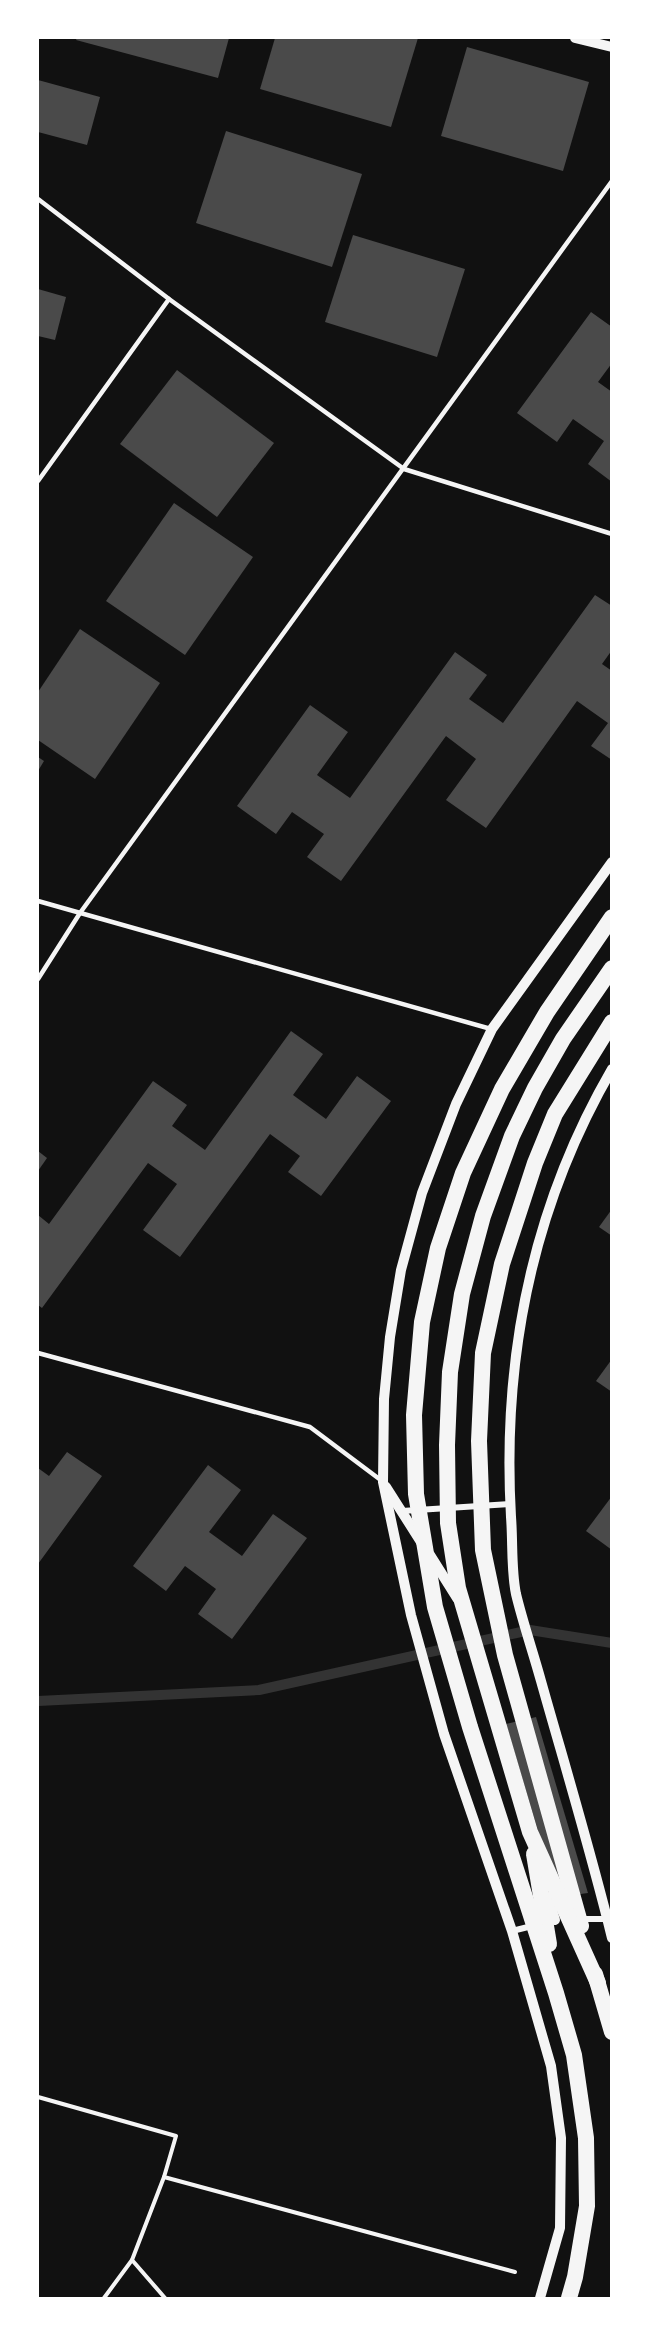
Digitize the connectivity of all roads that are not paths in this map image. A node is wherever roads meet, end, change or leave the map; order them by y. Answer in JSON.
{"nodes":[{"id":1,"x":575,"y":38,"type":"edge"},
{"id":2,"x":612,"y":47,"type":"edge"},
{"id":3,"x":612,"y":181,"type":"edge"},
{"id":4,"x":38,"y":199,"type":"edge"},
{"id":5,"x":169,"y":299,"type":"junction"},
{"id":6,"x":404,"y":469,"type":"junction"},
{"id":7,"x":38,"y":481,"type":"edge"},
{"id":8,"x":612,"y":534,"type":"edge"},
{"id":9,"x":612,"y":862,"type":"edge"},
{"id":10,"x":38,"y":901,"type":"edge"},
{"id":11,"x":80,"y":913,"type":"junction"},
{"id":12,"x":612,"y":917,"type":"edge"},
{"id":13,"x":612,"y":968,"type":"edge"},
{"id":14,"x":38,"y":979,"type":"edge"},
{"id":15,"x":612,"y":1022,"type":"edge"},
{"id":16,"x":492,"y":1029,"type":"junction"},
{"id":17,"x":612,"y":1070,"type":"edge"},
{"id":18,"x":38,"y":1353,"type":"edge"},
{"id":19,"x":383,"y":1482,"type":"junction"},
{"id":20,"x":510,"y":1504,"type":"junction"},
{"id":21,"x":402,"y":1511,"type":"junction"},
{"id":22,"x":530,"y":1832,"type":"junction"},
{"id":23,"x":609,"y":1919,"type":"edge"},
{"id":24,"x":555,"y":1920,"type":"junction"},
{"id":25,"x":513,"y":1931,"type":"junction"},
{"id":26,"x":612,"y":1938,"type":"edge"},
{"id":27,"x":598,"y":1983,"type":"junction"},
{"id":28,"x":556,"y":1993,"type":"junction"},
{"id":29,"x":612,"y":2032,"type":"edge"},
{"id":30,"x":540,"y":2298,"type":"edge"},
{"id":31,"x":569,"y":2298,"type":"edge"}],
"edges":[{"from":1,"to":2,"type":"street"},
{"from":3,"to":6,"type":"lane"},
{"from":4,"to":5,"type":"lane"},
{"from":5,"to":6,"type":"lane"},
{"from":5,"to":7,"type":"lane"},
{"from":6,"to":8,"type":"lane"},
{"from":6,"to":11,"type":"lane"},
{"from":9,"to":16,"type":"street"},
{"from":10,"to":11,"type":"lane"},
{"from":11,"to":14,"type":"lane"},
{"from":11,"to":16,"type":"lane"},
{"from":12,"to":28,"type":"highway"},
{"from":13,"to":22,"type":"highway"},
{"from":15,"to":27,"type":"highway"},
{"from":16,"to":19,"type":"street"},
{"from":17,"to":20,"type":"street"},
{"from":18,"to":19,"type":"lane"},
{"from":19,"to":21,"type":"street"},
{"from":19,"to":25,"type":"street"},
{"from":20,"to":21,"type":"street"},
{"from":20,"to":23,"type":"street"},
{"from":21,"to":24,"type":"street"},
{"from":22,"to":27,"type":"highway"},
{"from":22,"to":28,"type":"highway"},
{"from":23,"to":24,"type":"street"},
{"from":23,"to":26,"type":"street"},
{"from":24,"to":25,"type":"street"},
{"from":25,"to":30,"type":"street"},
{"from":27,"to":29,"type":"highway"},
{"from":28,"to":31,"type":"highway"}]}
